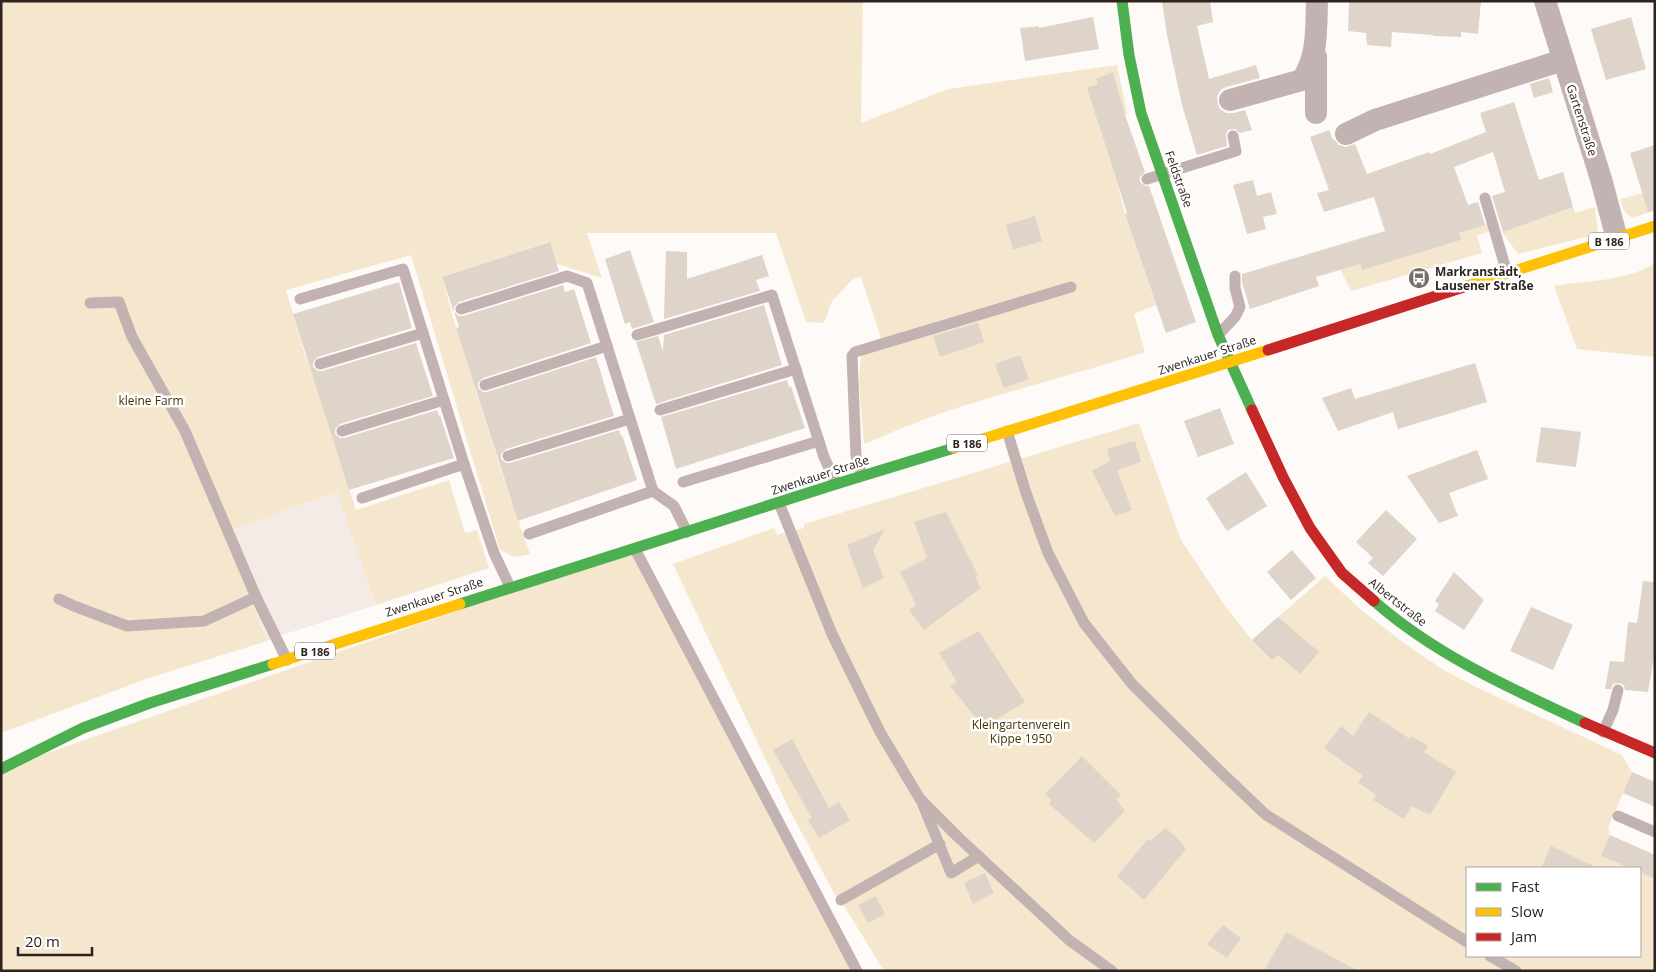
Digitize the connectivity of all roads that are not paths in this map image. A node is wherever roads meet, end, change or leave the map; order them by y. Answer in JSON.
{"nodes":[{"id":1,"x":1122,"y":1,"type":"edge"},
{"id":2,"x":1317,"y":1,"type":"edge"},
{"id":3,"x":1545,"y":1,"type":"edge"},
{"id":4,"x":1316,"y":46,"type":"junction"},
{"id":5,"x":1563,"y":60,"type":"junction"},
{"id":6,"x":1230,"y":100,"type":"dead end"},
{"id":7,"x":1316,"y":113,"type":"dead end"},
{"id":8,"x":1346,"y":134,"type":"dead end"},
{"id":9,"x":1233,"y":136,"type":"dead end"},
{"id":10,"x":1162,"y":175,"type":"junction"},
{"id":11,"x":1147,"y":179,"type":"dead end"},
{"id":12,"x":1485,"y":198,"type":"dead end"},
{"id":13,"x":1655,"y":226,"type":"edge"},
{"id":14,"x":1617,"y":239,"type":"junction"},
{"id":15,"x":1507,"y":274,"type":"junction"},
{"id":16,"x":1234,"y":276,"type":"dead end"},
{"id":17,"x":1071,"y":288,"type":"dead end"},
{"id":18,"x":300,"y":299,"type":"dead end"},
{"id":19,"x":90,"y":303,"type":"dead end"},
{"id":20,"x":462,"y":309,"type":"dead end"},
{"id":21,"x":423,"y":333,"type":"junction"},
{"id":22,"x":637,"y":335,"type":"dead end"},
{"id":23,"x":1218,"y":335,"type":"junction"},
{"id":24,"x":607,"y":346,"type":"junction"},
{"id":25,"x":1230,"y":361,"type":"junction"},
{"id":26,"x":320,"y":364,"type":"dead end"},
{"id":27,"x":796,"y":369,"type":"junction"},
{"id":28,"x":485,"y":384,"type":"dead end"},
{"id":29,"x":444,"y":400,"type":"junction"},
{"id":30,"x":660,"y":410,"type":"dead end"},
{"id":31,"x":630,"y":418,"type":"junction"},
{"id":32,"x":342,"y":431,"type":"dead end"},
{"id":33,"x":1007,"y":431,"type":"junction"},
{"id":34,"x":819,"y":441,"type":"junction"},
{"id":35,"x":508,"y":456,"type":"dead end"},
{"id":36,"x":464,"y":464,"type":"junction"},
{"id":37,"x":862,"y":476,"type":"junction"},
{"id":38,"x":683,"y":482,"type":"dead end"},
{"id":39,"x":836,"y":484,"type":"junction"},
{"id":40,"x":653,"y":491,"type":"junction"},
{"id":41,"x":362,"y":498,"type":"dead end"},
{"id":42,"x":778,"y":503,"type":"junction"},
{"id":43,"x":687,"y":532,"type":"junction"},
{"id":44,"x":530,"y":534,"type":"dead end"},
{"id":45,"x":635,"y":549,"type":"junction"},
{"id":46,"x":510,"y":587,"type":"junction"},
{"id":47,"x":256,"y":597,"type":"junction"},
{"id":48,"x":59,"y":599,"type":"dead end"},
{"id":49,"x":287,"y":660,"type":"junction"},
{"id":50,"x":1618,"y":690,"type":"dead end"},
{"id":51,"x":1603,"y":732,"type":"junction"},
{"id":52,"x":1655,"y":754,"type":"edge"},
{"id":53,"x":1,"y":768,"type":"edge"},
{"id":54,"x":920,"y":799,"type":"junction"},
{"id":55,"x":1618,"y":816,"type":"dead end"},
{"id":56,"x":1655,"y":832,"type":"edge"},
{"id":57,"x":940,"y":844,"type":"junction"},
{"id":58,"x":979,"y":856,"type":"junction"},
{"id":59,"x":840,"y":900,"type":"dead end"},
{"id":60,"x":1466,"y":941,"type":"edge"},
{"id":61,"x":1492,"y":957,"type":"edge"},
{"id":62,"x":857,"y":971,"type":"edge"},
{"id":63,"x":1112,"y":971,"type":"edge"},
{"id":64,"x":1516,"y":971,"type":"edge"}],
"edges":[{"from":1,"to":10,"type":"main road","name":"Feldstraße"},
{"from":2,"to":4,"type":"street"},
{"from":3,"to":5,"type":"street","name":"Gartenstraße"},
{"from":4,"to":6,"type":"street"},
{"from":4,"to":7,"type":"street"},
{"from":5,"to":8,"type":"street"},
{"from":5,"to":14,"type":"street","name":"Gartenstraße"},
{"from":9,"to":10,"type":"lane"},
{"from":10,"to":11,"type":"lane"},
{"from":10,"to":23,"type":"main road","name":"Feldstraße"},
{"from":12,"to":15,"type":"lane"},
{"from":13,"to":14,"type":"main road","name":"Zwenkauer Straße","number":"B 186"},
{"from":14,"to":15,"type":"main road","name":"Zwenkauer Straße","number":"B 186"},
{"from":15,"to":25,"type":"main road","name":"Zwenkauer Straße","number":"B 186"},
{"from":16,"to":23,"type":"lane"},
{"from":17,"to":37,"type":"lane"},
{"from":18,"to":21,"type":"lane"},
{"from":19,"to":47,"type":"lane"},
{"from":20,"to":24,"type":"lane"},
{"from":21,"to":26,"type":"lane"},
{"from":21,"to":29,"type":"lane"},
{"from":22,"to":27,"type":"lane"},
{"from":23,"to":25,"type":"main road","name":"Feldstraße"},
{"from":24,"to":28,"type":"lane"},
{"from":24,"to":31,"type":"lane"},
{"from":25,"to":33,"type":"main road","name":"Zwenkauer Straße","number":"B 186"},
{"from":25,"to":51,"type":"main road","name":"Albertstraße"},
{"from":27,"to":30,"type":"lane"},
{"from":27,"to":34,"type":"lane"},
{"from":29,"to":32,"type":"lane"},
{"from":29,"to":36,"type":"lane"},
{"from":31,"to":35,"type":"lane"},
{"from":31,"to":40,"type":"lane"},
{"from":33,"to":37,"type":"main road","name":"Zwenkauer Straße","number":"B 186"},
{"from":33,"to":60,"type":"lane"},
{"from":34,"to":38,"type":"lane"},
{"from":34,"to":39,"type":"lane"},
{"from":36,"to":41,"type":"lane"},
{"from":36,"to":46,"type":"lane"},
{"from":37,"to":39,"type":"main road","name":"Zwenkauer Straße","number":"B 186"},
{"from":39,"to":42,"type":"main road","name":"Zwenkauer Straße","number":"B 186"},
{"from":40,"to":43,"type":"lane"},
{"from":40,"to":44,"type":"lane"},
{"from":42,"to":43,"type":"main road","name":"Zwenkauer Straße","number":"B 186"},
{"from":42,"to":54,"type":"lane"},
{"from":43,"to":45,"type":"main road","name":"Zwenkauer Straße","number":"B 186"},
{"from":45,"to":46,"type":"main road","name":"Zwenkauer Straße","number":"B 186"},
{"from":45,"to":62,"type":"lane"},
{"from":46,"to":49,"type":"main road","name":"Zwenkauer Straße","number":"B 186"},
{"from":47,"to":48,"type":"lane"},
{"from":47,"to":49,"type":"lane"},
{"from":49,"to":53,"type":"main road","name":"Zwenkauer Straße","number":"B 186"},
{"from":50,"to":51,"type":"lane"},
{"from":51,"to":52,"type":"main road","name":"Albertstraße"},
{"from":54,"to":57,"type":"lane"},
{"from":54,"to":58,"type":"lane"},
{"from":55,"to":56,"type":"lane"},
{"from":57,"to":58,"type":"lane"},
{"from":57,"to":59,"type":"lane"},
{"from":58,"to":63,"type":"lane"},
{"from":61,"to":64,"type":"lane"}]}
